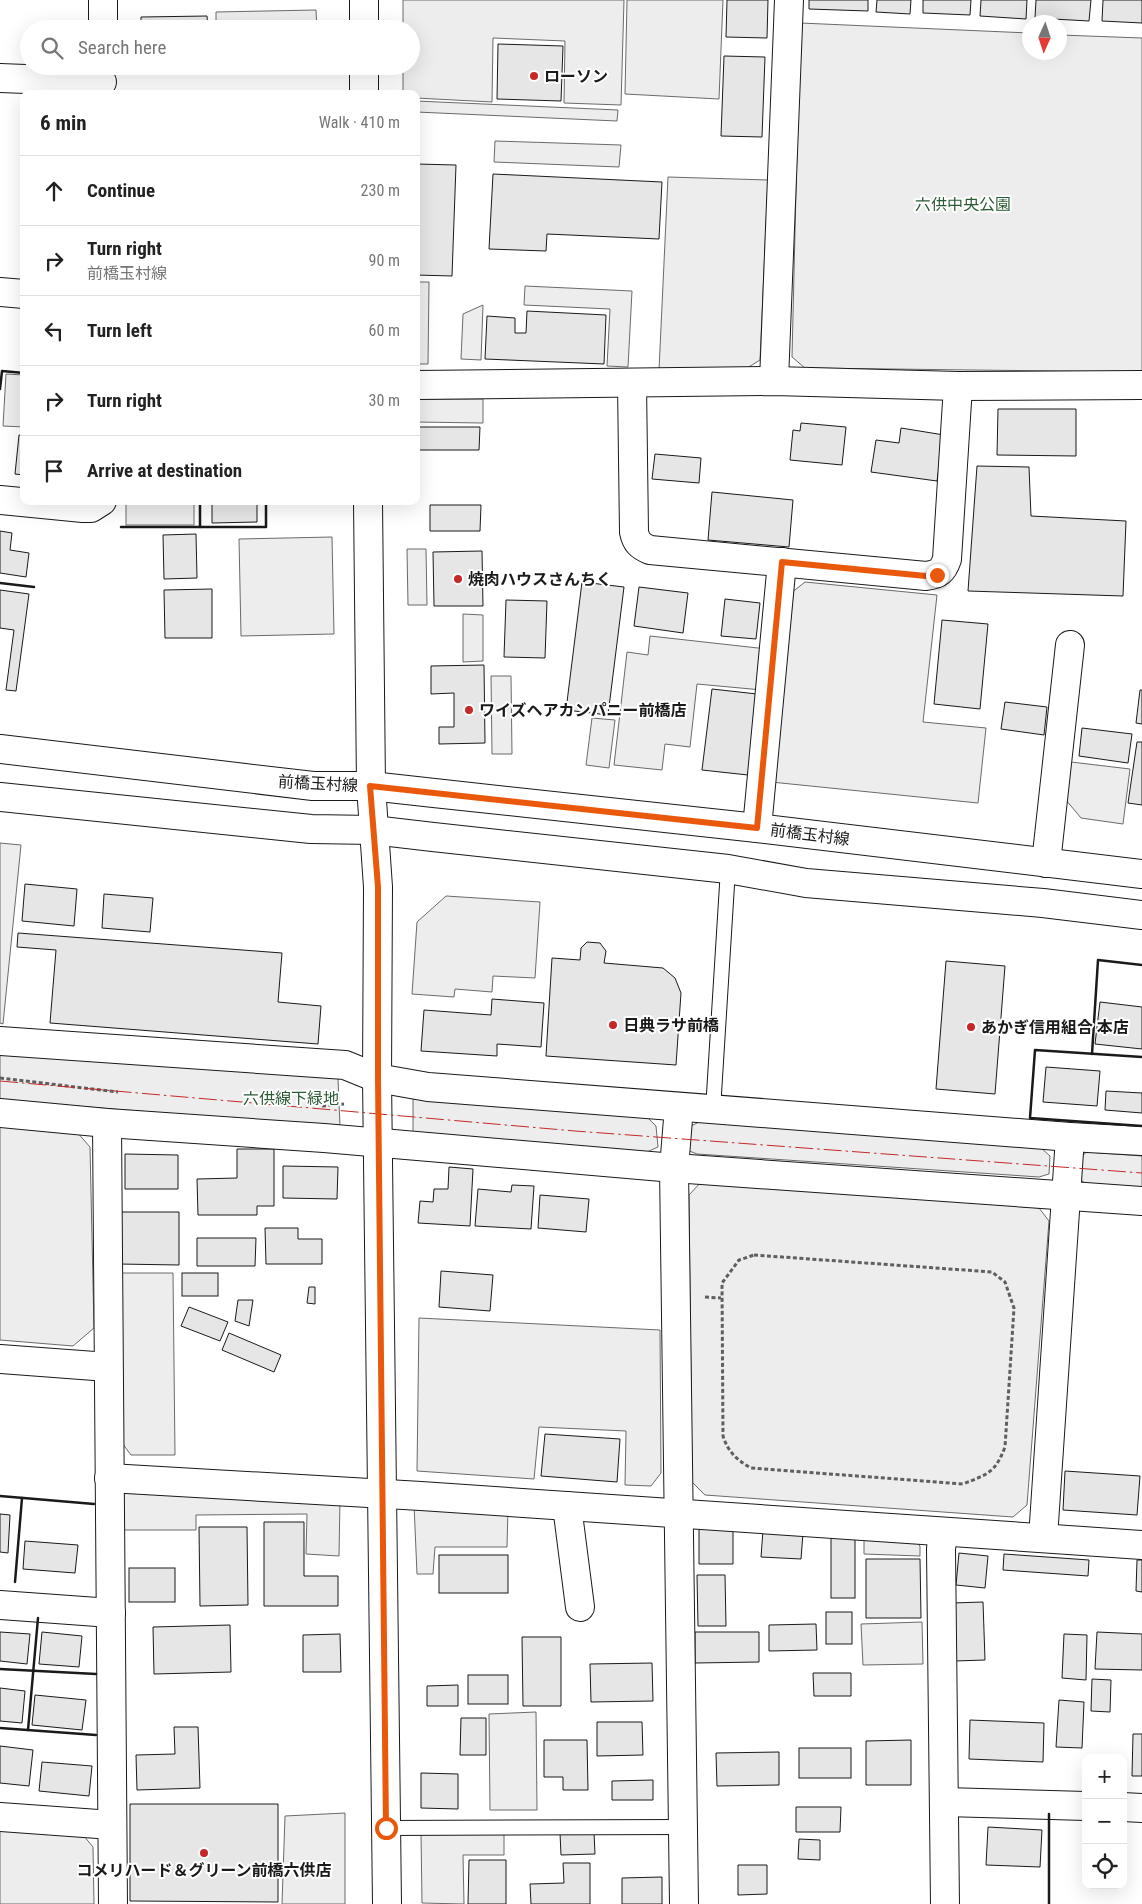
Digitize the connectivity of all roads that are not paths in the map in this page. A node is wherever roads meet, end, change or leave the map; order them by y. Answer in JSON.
{"nodes":[{"id":1,"x":103,"y":0,"type":"edge"},
{"id":2,"x":364,"y":0,"type":"edge"},
{"id":3,"x":789,"y":0,"type":"edge"},
{"id":4,"x":103,"y":20,"type":"edge"},
{"id":5,"x":364,"y":20,"type":"edge"},
{"id":6,"x":364,"y":75,"type":"edge"},
{"id":7,"x":0,"y":78,"type":"edge"},
{"id":8,"x":102,"y":81,"type":"edge"},
{"id":9,"x":364,"y":90,"type":"edge"},
{"id":10,"x":0,"y":292,"type":"edge"},
{"id":11,"x":20,"y":294,"type":"edge"},
{"id":12,"x":774,"y":381,"type":"junction"},
{"id":13,"x":632,"y":384,"type":"junction"},
{"id":14,"x":420,"y":385,"type":"edge"},
{"id":15,"x":1142,"y":385,"type":"edge"},
{"id":16,"x":958,"y":386,"type":"junction"},
{"id":17,"x":0,"y":500,"type":"edge"},
{"id":18,"x":20,"y":502,"type":"edge"},
{"id":19,"x":51,"y":505,"type":"edge"},
{"id":20,"x":96,"y":505,"type":"edge"},
{"id":21,"x":368,"y":505,"type":"edge"},
{"id":22,"x":782,"y":562,"type":"junction"},
{"id":23,"x":1070,"y":645,"type":"dead end"},
{"id":24,"x":0,"y":749,"type":"edge"},
{"id":25,"x":370,"y":786,"type":"junction"},
{"id":26,"x":0,"y":797,"type":"edge"},
{"id":27,"x":757,"y":828,"type":"junction"},
{"id":28,"x":374,"y":830,"type":"junction"},
{"id":29,"x":1046,"y":863,"type":"junction"},
{"id":30,"x":728,"y":869,"type":"junction"},
{"id":31,"x":1142,"y":874,"type":"edge"},
{"id":32,"x":1142,"y":915,"type":"edge"},
{"id":33,"x":0,"y":1041,"type":"edge"},
{"id":34,"x":378,"y":1078,"type":"junction"},
{"id":35,"x":678,"y":1107,"type":"junction"},
{"id":36,"x":713,"y":1110,"type":"junction"},
{"id":37,"x":0,"y":1113,"type":"edge"},
{"id":38,"x":107,"y":1123,"type":"junction"},
{"id":39,"x":1070,"y":1137,"type":"junction"},
{"id":40,"x":1142,"y":1140,"type":"edge"},
{"id":41,"x":378,"y":1144,"type":"junction"},
{"id":42,"x":674,"y":1168,"type":"junction"},
{"id":43,"x":1066,"y":1195,"type":"junction"},
{"id":44,"x":1142,"y":1201,"type":"edge"},
{"id":45,"x":0,"y":1359,"type":"edge"},
{"id":46,"x":108,"y":1367,"type":"junction"},
{"id":47,"x":109,"y":1478,"type":"junction"},
{"id":48,"x":382,"y":1494,"type":"junction"},
{"id":49,"x":567,"y":1506,"type":"junction"},
{"id":50,"x":679,"y":1514,"type":"junction"},
{"id":51,"x":943,"y":1532,"type":"junction"},
{"id":52,"x":1043,"y":1538,"type":"junction"},
{"id":53,"x":1142,"y":1545,"type":"edge"},
{"id":54,"x":0,"y":1605,"type":"edge"},
{"id":55,"x":580,"y":1607,"type":"dead end"},
{"id":56,"x":111,"y":1613,"type":"junction"},
{"id":57,"x":944,"y":1802,"type":"junction"},
{"id":58,"x":1082,"y":1806,"type":"edge"},
{"id":59,"x":1127,"y":1807,"type":"edge"},
{"id":60,"x":1142,"y":1808,"type":"edge"},
{"id":61,"x":0,"y":1817,"type":"edge"},
{"id":62,"x":112,"y":1825,"type":"junction"},
{"id":63,"x":684,"y":1826,"type":"junction"},
{"id":64,"x":386,"y":1828,"type":"junction"},
{"id":65,"x":114,"y":1904,"type":"edge"},
{"id":66,"x":387,"y":1904,"type":"edge"},
{"id":67,"x":684,"y":1904,"type":"edge"},
{"id":68,"x":945,"y":1904,"type":"edge"}],
"edges":[{"from":1,"to":4,"type":"street"},
{"from":2,"to":5,"type":"street"},
{"from":3,"to":12,"type":"street"},
{"from":6,"to":9,"type":"street"},
{"from":7,"to":8,"type":"street"},
{"from":10,"to":11,"type":"street"},
{"from":12,"to":13,"type":"street"},
{"from":12,"to":16,"type":"street"},
{"from":13,"to":14,"type":"street"},
{"from":13,"to":22,"type":"street"},
{"from":15,"to":16,"type":"street"},
{"from":16,"to":22,"type":"street"},
{"from":17,"to":18,"type":"street"},
{"from":19,"to":20,"type":"street"},
{"from":21,"to":25,"type":"street"},
{"from":22,"to":27,"type":"street"},
{"from":23,"to":29,"type":"street"},
{"from":24,"to":25,"type":"street","name":"前橋玉村線"},
{"from":25,"to":27,"type":"street","name":"前橋玉村線"},
{"from":25,"to":28,"type":"street"},
{"from":26,"to":28,"type":"street"},
{"from":27,"to":29,"type":"street","name":"前橋玉村線"},
{"from":28,"to":30,"type":"street"},
{"from":28,"to":34,"type":"street"},
{"from":29,"to":31,"type":"street","name":"前橋玉村線"},
{"from":30,"to":32,"type":"street"},
{"from":30,"to":36,"type":"lane"},
{"from":33,"to":34,"type":"street"},
{"from":34,"to":35,"type":"street"},
{"from":34,"to":41,"type":"street"},
{"from":35,"to":36,"type":"street"},
{"from":35,"to":42,"type":"street"},
{"from":36,"to":39,"type":"street"},
{"from":37,"to":38,"type":"street"},
{"from":38,"to":41,"type":"street"},
{"from":38,"to":46,"type":"street"},
{"from":39,"to":40,"type":"street"},
{"from":39,"to":43,"type":"street"},
{"from":41,"to":42,"type":"street"},
{"from":41,"to":48,"type":"street"},
{"from":42,"to":43,"type":"street"},
{"from":42,"to":50,"type":"street"},
{"from":43,"to":44,"type":"street"},
{"from":43,"to":52,"type":"street"},
{"from":45,"to":46,"type":"street"},
{"from":46,"to":47,"type":"street"},
{"from":47,"to":48,"type":"street"},
{"from":47,"to":56,"type":"street"},
{"from":48,"to":49,"type":"street"},
{"from":48,"to":64,"type":"street"},
{"from":49,"to":50,"type":"street"},
{"from":49,"to":55,"type":"street"},
{"from":50,"to":51,"type":"street"},
{"from":50,"to":63,"type":"street"},
{"from":51,"to":52,"type":"street"},
{"from":51,"to":57,"type":"street"},
{"from":52,"to":53,"type":"street"},
{"from":54,"to":56,"type":"street"},
{"from":56,"to":62,"type":"street"},
{"from":57,"to":58,"type":"street"},
{"from":57,"to":68,"type":"street"},
{"from":59,"to":60,"type":"street"},
{"from":61,"to":62,"type":"street"},
{"from":62,"to":65,"type":"street"},
{"from":63,"to":64,"type":"lane"},
{"from":63,"to":67,"type":"street"},
{"from":64,"to":66,"type":"street"}]}
